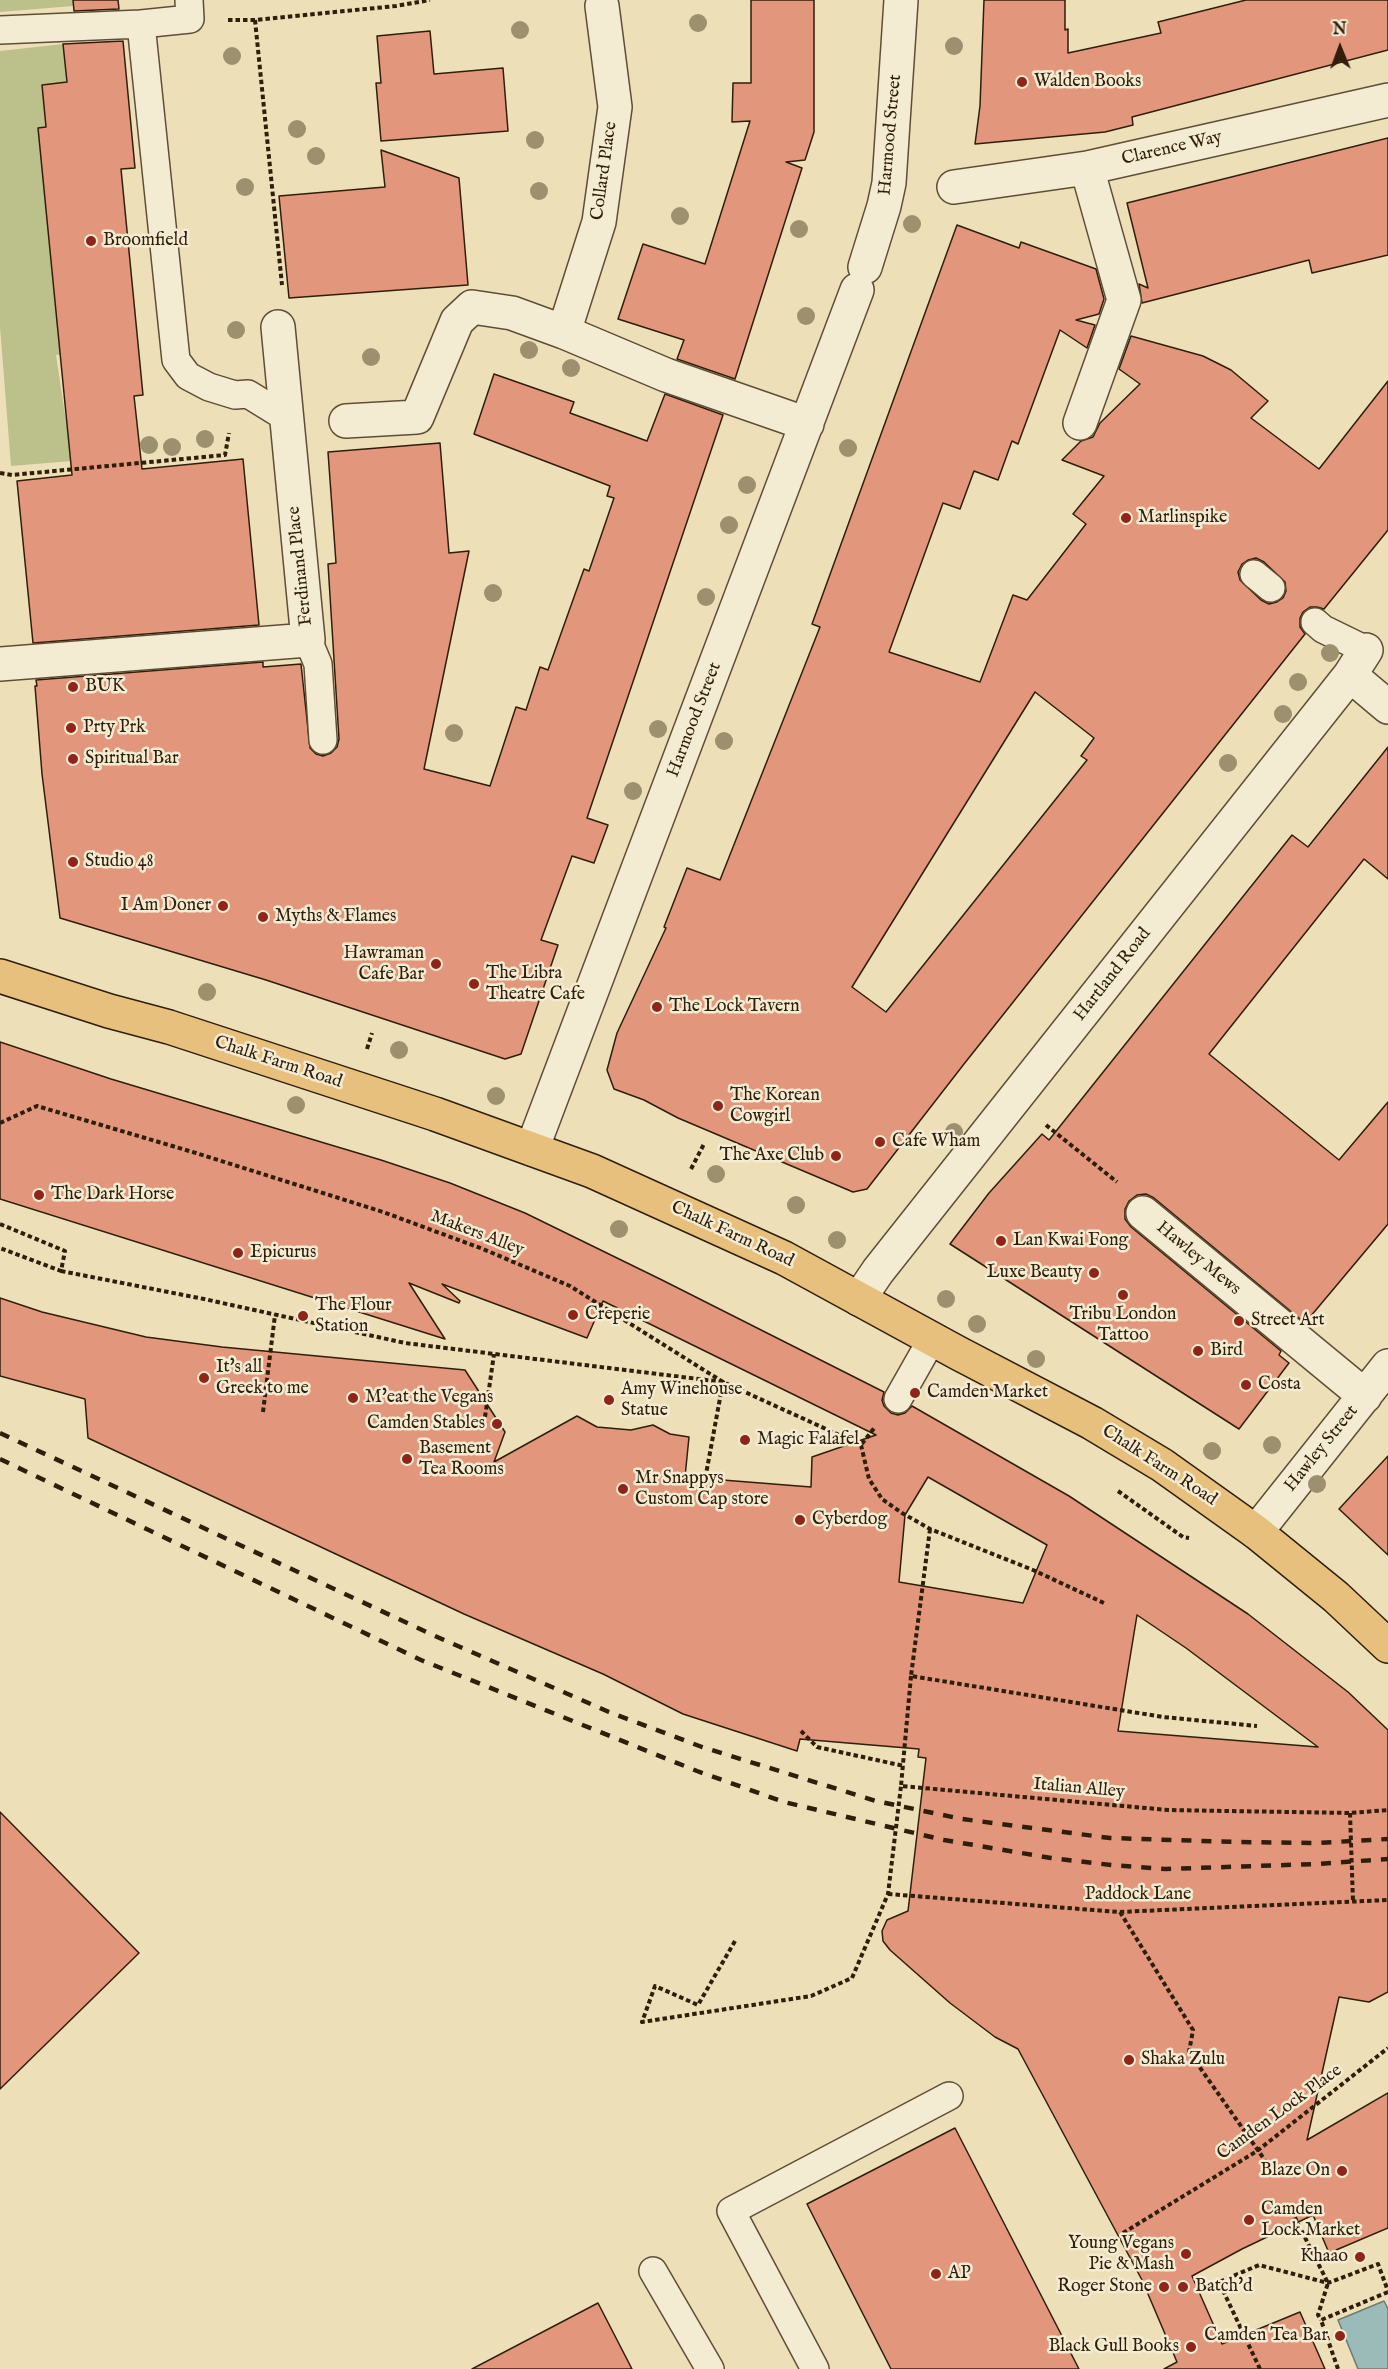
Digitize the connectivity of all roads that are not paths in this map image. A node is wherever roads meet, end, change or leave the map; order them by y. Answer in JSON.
{"nodes":[{"id":1,"x":902,"y":0,"type":"edge"},
{"id":2,"x":602,"y":6,"type":"dead end"},
{"id":3,"x":190,"y":10,"type":"edge"},
{"id":4,"x":141,"y":24,"type":"junction"},
{"id":5,"x":0,"y":30,"type":"edge"},
{"id":6,"x":1388,"y":100,"type":"edge"},
{"id":7,"x":1087,"y":168,"type":"junction"},
{"id":8,"x":954,"y":187,"type":"dead end"},
{"id":9,"x":278,"y":327,"type":"road end"},
{"id":10,"x":564,"y":332,"type":"junction"},
{"id":11,"x":287,"y":417,"type":"junction"},
{"id":12,"x":346,"y":421,"type":"dead end"},
{"id":13,"x":1080,"y":423,"type":"dead end"},
{"id":14,"x":807,"y":424,"type":"junction"},
{"id":15,"x":1315,"y":622,"type":"dead end"},
{"id":16,"x":308,"y":640,"type":"junction"},
{"id":17,"x":1358,"y":663,"type":"junction"},
{"id":18,"x":0,"y":664,"type":"edge"},
{"id":19,"x":1388,"y":708,"type":"edge"},
{"id":20,"x":323,"y":740,"type":"dead end"},
{"id":21,"x":0,"y":976,"type":"edge"},
{"id":22,"x":532,"y":1149,"type":"junction"},
{"id":23,"x":1143,"y":1213,"type":"road end"},
{"id":24,"x":859,"y":1299,"type":"junction"},
{"id":25,"x":932,"y":1339,"type":"junction"},
{"id":26,"x":1388,"y":1366,"type":"edge"},
{"id":27,"x":1365,"y":1396,"type":"junction"},
{"id":28,"x":898,"y":1399,"type":"road end"},
{"id":29,"x":1256,"y":1532,"type":"junction"},
{"id":30,"x":1388,"y":1646,"type":"edge"},
{"id":31,"x":949,"y":2096,"type":"dead end"},
{"id":32,"x":653,"y":2271,"type":"dead end"},
{"id":33,"x":710,"y":2369,"type":"edge"},
{"id":34,"x":815,"y":2369,"type":"edge"}],
"edges":[{"from":1,"to":14,"type":"street","name":"Harmood Street"},
{"from":2,"to":10,"type":"street","name":"Collard Place"},
{"from":3,"to":4,"type":"lane"},
{"from":4,"to":5,"type":"lane"},
{"from":4,"to":11,"type":"lane"},
{"from":6,"to":7,"type":"street","name":"Clarence Way"},
{"from":7,"to":8,"type":"street","name":"Clarence Way"},
{"from":7,"to":13,"type":"street"},
{"from":9,"to":11,"type":"street","name":"Ferdinand Place"},
{"from":10,"to":12,"type":"street"},
{"from":10,"to":14,"type":"street"},
{"from":11,"to":16,"type":"street","name":"Ferdinand Place"},
{"from":14,"to":22,"type":"street","name":"Harmood Street"},
{"from":15,"to":17,"type":"lane"},
{"from":16,"to":18,"type":"street","name":"Ferdinand Place"},
{"from":16,"to":20,"type":"lane"},
{"from":17,"to":19,"type":"street"},
{"from":17,"to":24,"type":"street","name":"Hartland Road"},
{"from":21,"to":22,"type":"main road","name":"Chalk Farm Road"},
{"from":22,"to":24,"type":"main road","name":"Chalk Farm Road"},
{"from":23,"to":27,"type":"street","name":"Hawley Mews"},
{"from":24,"to":25,"type":"main road","name":"Chalk Farm Road"},
{"from":25,"to":28,"type":"lane"},
{"from":25,"to":29,"type":"main road","name":"Chalk Farm Road"},
{"from":26,"to":27,"type":"street","name":"Hawley Street"},
{"from":27,"to":29,"type":"street","name":"Hawley Street"},
{"from":29,"to":30,"type":"main road","name":"Chalk Farm Road"},
{"from":31,"to":34,"type":"lane"},
{"from":32,"to":33,"type":"lane"}]}
